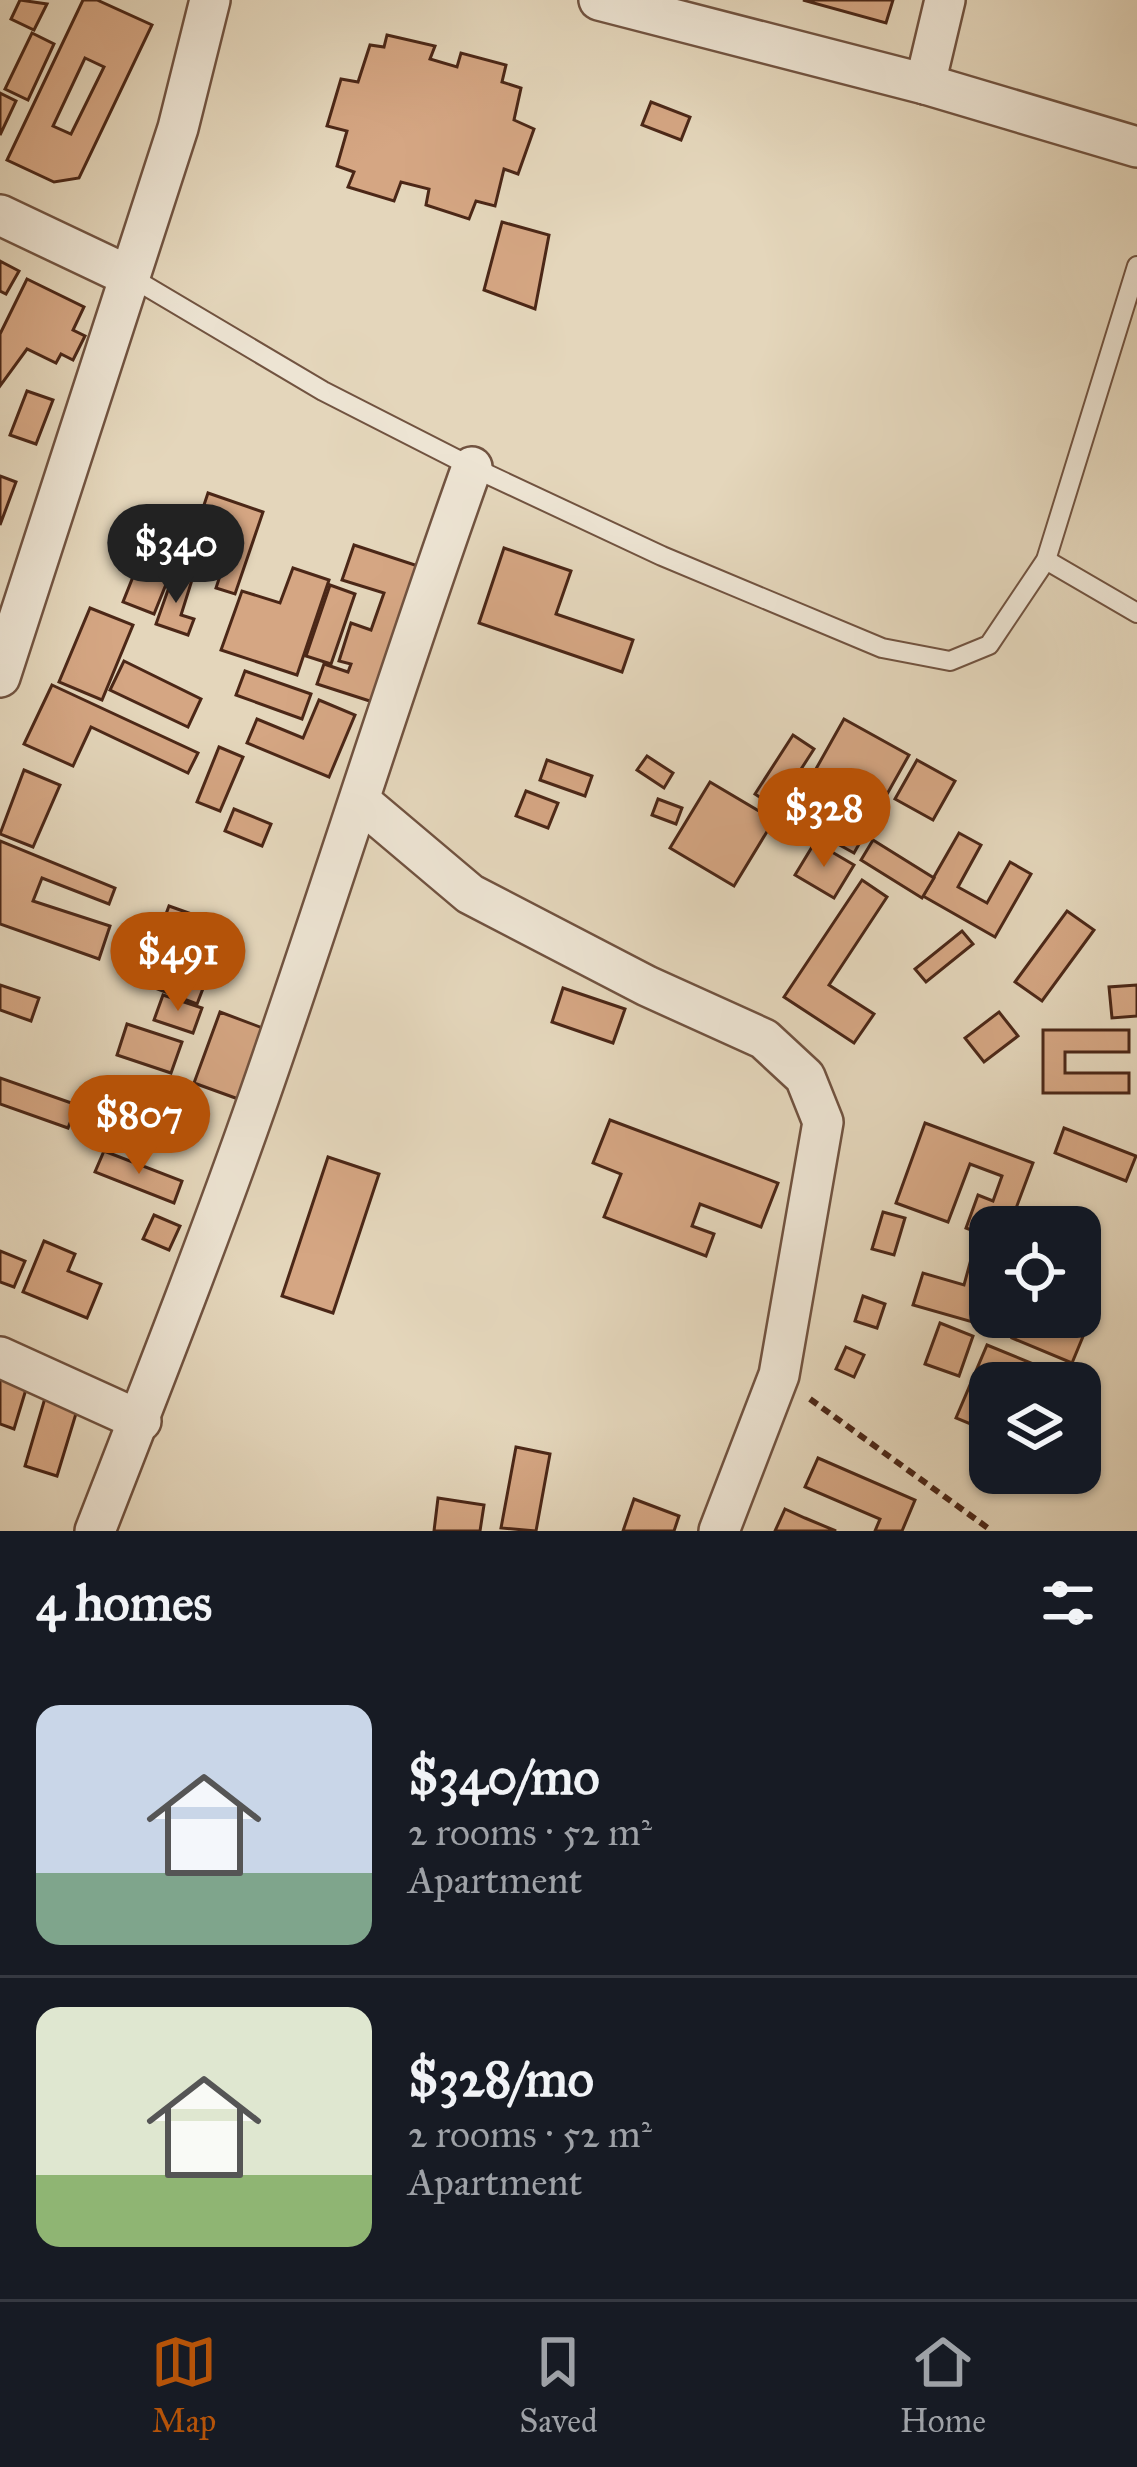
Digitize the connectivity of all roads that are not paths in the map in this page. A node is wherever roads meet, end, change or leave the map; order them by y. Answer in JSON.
{"nodes":[{"id":1,"x":210,"y":0,"type":"edge"},
{"id":2,"x":599,"y":0,"type":"edge"},
{"id":3,"x":945,"y":0,"type":"edge"},
{"id":4,"x":925,"y":84,"type":"junction"},
{"id":5,"x":1137,"y":147,"type":"edge"},
{"id":6,"x":0,"y":215,"type":"edge"},
{"id":7,"x":1137,"y":266,"type":"edge"},
{"id":8,"x":129,"y":276,"type":"junction"},
{"id":9,"x":472,"y":467,"type":"junction"},
{"id":10,"x":1046,"y":560,"type":"junction"},
{"id":11,"x":1137,"y":613,"type":"edge"},
{"id":12,"x":0,"y":677,"type":"edge"},
{"id":13,"x":361,"y":802,"type":"junction"},
{"id":14,"x":0,"y":1357,"type":"edge"},
{"id":15,"x":141,"y":1421,"type":"junction"},
{"id":16,"x":95,"y":1531,"type":"edge"},
{"id":17,"x":719,"y":1531,"type":"edge"}],
"edges":[{"from":1,"to":8,"type":"street"},
{"from":2,"to":4,"type":"street"},
{"from":3,"to":4,"type":"street"},
{"from":4,"to":5,"type":"street"},
{"from":6,"to":8,"type":"street"},
{"from":7,"to":10,"type":"lane"},
{"from":8,"to":9,"type":"lane"},
{"from":8,"to":12,"type":"street"},
{"from":9,"to":10,"type":"lane"},
{"from":9,"to":13,"type":"street"},
{"from":10,"to":11,"type":"lane"},
{"from":13,"to":15,"type":"street"},
{"from":13,"to":17,"type":"street"},
{"from":14,"to":15,"type":"street"},
{"from":15,"to":16,"type":"street"}]}
